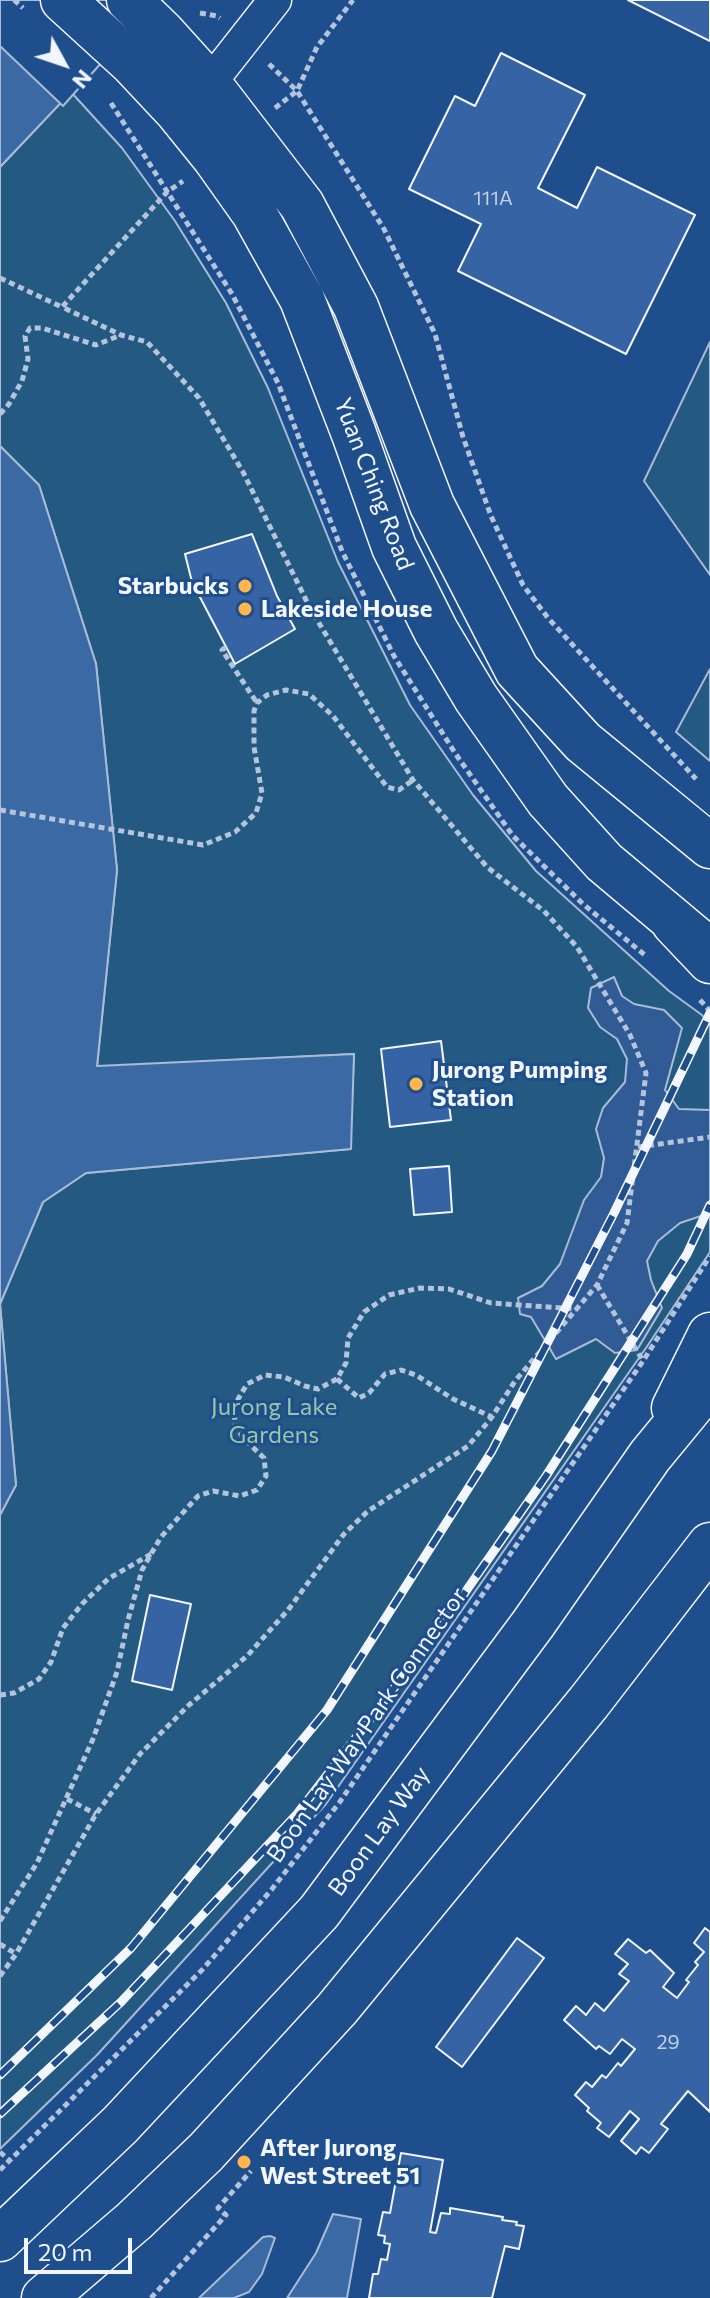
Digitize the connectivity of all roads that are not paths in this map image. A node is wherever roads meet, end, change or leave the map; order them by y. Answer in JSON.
{"nodes":[{"id":1,"x":63,"y":0,"type":"edge"},
{"id":2,"x":275,"y":0,"type":"edge"},
{"id":3,"x":138,"y":9,"type":"edge"},
{"id":4,"x":193,"y":97,"type":"junction"},
{"id":5,"x":710,"y":846,"type":"edge"},
{"id":6,"x":674,"y":923,"type":"junction"},
{"id":7,"x":710,"y":951,"type":"edge"},
{"id":8,"x":710,"y":961,"type":"edge"},
{"id":9,"x":710,"y":1335,"type":"edge"},
{"id":10,"x":710,"y":1383,"type":"edge"},
{"id":11,"x":650,"y":1456,"type":"junction"},
{"id":12,"x":710,"y":1545,"type":"edge"},
{"id":13,"x":0,"y":2239,"type":"edge"},
{"id":14,"x":44,"y":2298,"type":"edge"}],
"edges":[{"from":1,"to":4,"type":"main road","name":"Yuan Ching Road"},
{"from":2,"to":4,"type":"street"},
{"from":3,"to":4,"type":"main road","name":"Yuan Ching Road"},
{"from":4,"to":5,"type":"main road","name":"Yuan Ching Road"},
{"from":4,"to":6,"type":"main road","name":"Yuan Ching Road"},
{"from":6,"to":7,"type":"main road","name":"Yuan Ching Road"},
{"from":6,"to":8,"type":"main road"},
{"from":9,"to":11,"type":"main road"},
{"from":10,"to":11,"type":"main road","name":"Boon Lay Way"},
{"from":11,"to":13,"type":"main road","name":"Boon Lay Way"},
{"from":12,"to":14,"type":"main road"}]}
